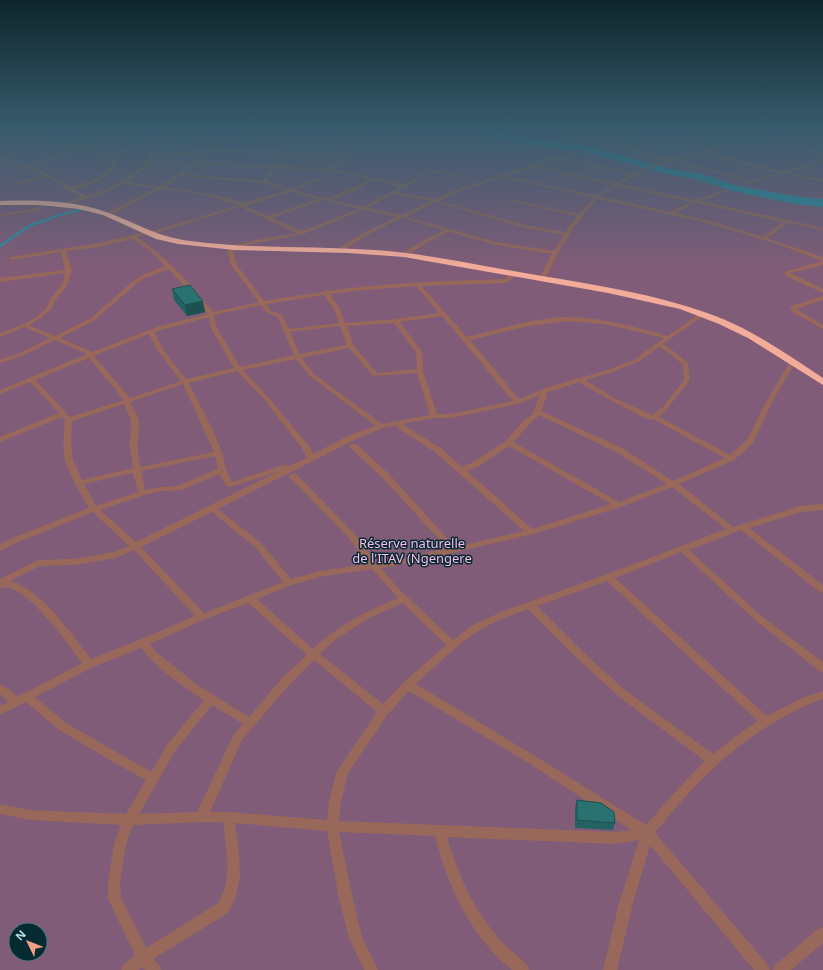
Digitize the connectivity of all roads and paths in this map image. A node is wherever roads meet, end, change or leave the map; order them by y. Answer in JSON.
{"nodes":[{"id":1,"x":105,"y":175,"type":"edge"},
{"id":2,"x":133,"y":175,"type":"edge"},
{"id":3,"x":184,"y":175,"type":"edge"},
{"id":4,"x":187,"y":175,"type":"edge"},
{"id":5,"x":268,"y":175,"type":"edge"},
{"id":6,"x":324,"y":175,"type":"edge"},
{"id":7,"x":356,"y":175,"type":"edge"},
{"id":8,"x":424,"y":175,"type":"edge"},
{"id":9,"x":454,"y":175,"type":"edge"},
{"id":10,"x":577,"y":175,"type":"edge"},
{"id":11,"x":634,"y":175,"type":"edge"},
{"id":12,"x":730,"y":175,"type":"edge"},
{"id":13,"x":770,"y":175,"type":"edge"},
{"id":14,"x":796,"y":175,"type":"edge"},
{"id":15,"x":46,"y":176,"type":"joint"},
{"id":16,"x":503,"y":176,"type":"joint"},
{"id":17,"x":460,"y":177,"type":"dead end"},
{"id":18,"x":374,"y":179,"type":"junction"},
{"id":19,"x":751,"y":181,"type":"junction"},
{"id":20,"x":823,"y":181,"type":"edge"},
{"id":21,"x":264,"y":182,"type":"junction"},
{"id":22,"x":123,"y":183,"type":"junction"},
{"id":23,"x":745,"y":183,"type":"dead end"},
{"id":24,"x":617,"y":184,"type":"junction"},
{"id":25,"x":16,"y":185,"type":"dead end"},
{"id":26,"x":406,"y":187,"type":"junction"},
{"id":27,"x":71,"y":188,"type":"junction"},
{"id":28,"x":160,"y":188,"type":"junction"},
{"id":29,"x":291,"y":190,"type":"junction"},
{"id":30,"x":726,"y":190,"type":"dead end"},
{"id":31,"x":394,"y":193,"type":"junction"},
{"id":32,"x":86,"y":198,"type":"junction"},
{"id":33,"x":596,"y":198,"type":"junction"},
{"id":34,"x":325,"y":200,"type":"junction"},
{"id":35,"x":436,"y":200,"type":"junction"},
{"id":36,"x":512,"y":201,"type":"dead end"},
{"id":37,"x":694,"y":202,"type":"junction"},
{"id":38,"x":0,"y":203,"type":"edge"},
{"id":39,"x":41,"y":203,"type":"junction"},
{"id":40,"x":65,"y":204,"type":"junction"},
{"id":41,"x":243,"y":205,"type":"junction"},
{"id":42,"x":364,"y":208,"type":"junction"},
{"id":43,"x":670,"y":214,"type":"junction"},
{"id":44,"x":0,"y":215,"type":"edge"},
{"id":45,"x":106,"y":215,"type":"junction"},
{"id":46,"x":581,"y":216,"type":"junction"},
{"id":47,"x":402,"y":217,"type":"junction"},
{"id":48,"x":267,"y":218,"type":"junction"},
{"id":49,"x":787,"y":221,"type":"junction"},
{"id":50,"x":823,"y":229,"type":"edge"},
{"id":51,"x":449,"y":230,"type":"junction"},
{"id":52,"x":302,"y":233,"type":"junction"},
{"id":53,"x":147,"y":234,"type":"junction"},
{"id":54,"x":566,"y":234,"type":"junction"},
{"id":55,"x":133,"y":237,"type":"junction"},
{"id":56,"x":764,"y":238,"type":"junction"},
{"id":57,"x":233,"y":248,"type":"junction"},
{"id":58,"x":63,"y":250,"type":"junction"},
{"id":59,"x":338,"y":251,"type":"junction"},
{"id":60,"x":555,"y":253,"type":"junction"},
{"id":61,"x":404,"y":255,"type":"junction"},
{"id":62,"x":12,"y":258,"type":"dead end"},
{"id":63,"x":823,"y":259,"type":"edge"},
{"id":64,"x":823,"y":263,"type":"edge"},
{"id":65,"x":167,"y":267,"type":"junction"},
{"id":66,"x":69,"y":271,"type":"junction"},
{"id":67,"x":515,"y":274,"type":"junction"},
{"id":68,"x":542,"y":279,"type":"junction"},
{"id":69,"x":0,"y":280,"type":"edge"},
{"id":70,"x":417,"y":284,"type":"junction"},
{"id":71,"x":823,"y":291,"type":"edge"},
{"id":72,"x":325,"y":292,"type":"junction"},
{"id":73,"x":823,"y":298,"type":"edge"},
{"id":74,"x":264,"y":304,"type":"junction"},
{"id":75,"x":211,"y":314,"type":"junction"},
{"id":76,"x":442,"y":314,"type":"junction"},
{"id":77,"x":701,"y":315,"type":"junction"},
{"id":78,"x":396,"y":321,"type":"junction"},
{"id":79,"x":342,"y":324,"type":"junction"},
{"id":80,"x":24,"y":325,"type":"junction"},
{"id":81,"x":823,"y":327,"type":"edge"},
{"id":82,"x":151,"y":331,"type":"junction"},
{"id":83,"x":286,"y":331,"type":"junction"},
{"id":84,"x":0,"y":335,"type":"edge"},
{"id":85,"x":55,"y":338,"type":"junction"},
{"id":86,"x":669,"y":338,"type":"junction"},
{"id":87,"x":466,"y":339,"type":"junction"},
{"id":88,"x":660,"y":345,"type":"junction"},
{"id":89,"x":351,"y":346,"type":"junction"},
{"id":90,"x":91,"y":354,"type":"junction"},
{"id":91,"x":297,"y":356,"type":"junction"},
{"id":92,"x":0,"y":361,"type":"edge"},
{"id":93,"x":793,"y":362,"type":"junction"},
{"id":94,"x":238,"y":369,"type":"junction"},
{"id":95,"x":420,"y":372,"type":"junction"},
{"id":96,"x":32,"y":380,"type":"junction"},
{"id":97,"x":578,"y":380,"type":"junction"},
{"id":98,"x":185,"y":382,"type":"junction"},
{"id":99,"x":823,"y":382,"type":"edge"},
{"id":100,"x":0,"y":392,"type":"edge"},
{"id":101,"x":542,"y":392,"type":"junction"},
{"id":102,"x":127,"y":399,"type":"junction"},
{"id":103,"x":518,"y":402,"type":"junction"},
{"id":104,"x":536,"y":411,"type":"junction"},
{"id":105,"x":434,"y":416,"type":"junction"},
{"id":106,"x":66,"y":417,"type":"junction"},
{"id":107,"x":654,"y":417,"type":"junction"},
{"id":108,"x":381,"y":426,"type":"junction"},
{"id":109,"x":401,"y":426,"type":"dead end"},
{"id":110,"x":0,"y":439,"type":"edge"},
{"id":111,"x":509,"y":443,"type":"junction"},
{"id":112,"x":353,"y":446,"type":"dead end"},
{"id":113,"x":218,"y":453,"type":"junction"},
{"id":114,"x":731,"y":458,"type":"junction"},
{"id":115,"x":311,"y":459,"type":"junction"},
{"id":116,"x":138,"y":469,"type":"junction"},
{"id":117,"x":222,"y":470,"type":"junction"},
{"id":118,"x":461,"y":471,"type":"junction"},
{"id":119,"x":293,"y":476,"type":"dead end"},
{"id":120,"x":79,"y":483,"type":"junction"},
{"id":121,"x":673,"y":484,"type":"junction"},
{"id":122,"x":142,"y":493,"type":"junction"},
{"id":123,"x":618,"y":505,"type":"junction"},
{"id":124,"x":823,"y":507,"type":"edge"},
{"id":125,"x":94,"y":509,"type":"junction"},
{"id":126,"x":213,"y":509,"type":"junction"},
{"id":127,"x":743,"y":527,"type":"junction"},
{"id":128,"x":732,"y":530,"type":"junction"},
{"id":129,"x":531,"y":532,"type":"junction"},
{"id":130,"x":135,"y":546,"type":"junction"},
{"id":131,"x":0,"y":548,"type":"edge"},
{"id":132,"x":683,"y":549,"type":"junction"},
{"id":133,"x":453,"y":550,"type":"junction"},
{"id":134,"x":374,"y":566,"type":"junction"},
{"id":135,"x":608,"y":577,"type":"junction"},
{"id":136,"x":289,"y":583,"type":"junction"},
{"id":137,"x":0,"y":584,"type":"edge"},
{"id":138,"x":823,"y":590,"type":"edge"},
{"id":139,"x":249,"y":598,"type":"junction"},
{"id":140,"x":404,"y":599,"type":"junction"},
{"id":141,"x":530,"y":605,"type":"junction"},
{"id":142,"x":202,"y":617,"type":"junction"},
{"id":143,"x":143,"y":643,"type":"junction"},
{"id":144,"x":452,"y":645,"type":"junction"},
{"id":145,"x":313,"y":654,"type":"junction"},
{"id":146,"x":89,"y":664,"type":"junction"},
{"id":147,"x":823,"y":668,"type":"edge"},
{"id":148,"x":408,"y":685,"type":"junction"},
{"id":149,"x":0,"y":688,"type":"edge"},
{"id":150,"x":823,"y":695,"type":"edge"},
{"id":151,"x":26,"y":696,"type":"junction"},
{"id":152,"x":211,"y":699,"type":"junction"},
{"id":153,"x":15,"y":702,"type":"junction"},
{"id":154,"x":0,"y":711,"type":"edge"},
{"id":155,"x":384,"y":711,"type":"junction"},
{"id":156,"x":765,"y":721,"type":"junction"},
{"id":157,"x":250,"y":723,"type":"junction"},
{"id":158,"x":712,"y":760,"type":"junction"},
{"id":159,"x":152,"y":778,"type":"junction"},
{"id":160,"x":0,"y":809,"type":"edge"},
{"id":161,"x":201,"y":817,"type":"junction"},
{"id":162,"x":228,"y":817,"type":"junction"},
{"id":163,"x":129,"y":820,"type":"junction"},
{"id":164,"x":332,"y":826,"type":"junction"},
{"id":165,"x":439,"y":830,"type":"junction"},
{"id":166,"x":647,"y":833,"type":"junction"},
{"id":167,"x":823,"y":934,"type":"edge"},
{"id":168,"x":143,"y":957,"type":"junction"},
{"id":169,"x":128,"y":970,"type":"edge"},
{"id":170,"x":154,"y":970,"type":"edge"},
{"id":171,"x":371,"y":970,"type":"edge"},
{"id":172,"x":522,"y":970,"type":"edge"},
{"id":173,"x":610,"y":970,"type":"edge"},
{"id":174,"x":763,"y":970,"type":"edge"},
{"id":175,"x":780,"y":970,"type":"edge"}],
"edges":[{"from":1,"to":27,"type":"street"},
{"from":2,"to":22,"type":"street"},
{"from":3,"to":28,"type":"street"},
{"from":4,"to":21,"type":"street"},
{"from":5,"to":21,"type":"street"},
{"from":6,"to":29,"type":"street"},
{"from":7,"to":18,"type":"street"},
{"from":8,"to":26,"type":"street"},
{"from":9,"to":17,"type":"street"},
{"from":10,"to":24,"type":"street"},
{"from":11,"to":24,"type":"street"},
{"from":12,"to":19,"type":"street"},
{"from":13,"to":19,"type":"street"},
{"from":14,"to":20,"type":"street"},
{"from":15,"to":25,"type":"street"},
{"from":15,"to":27,"type":"street"},
{"from":16,"to":33,"type":"street"},
{"from":16,"to":35,"type":"street"},
{"from":18,"to":26,"type":"street"},
{"from":18,"to":34,"type":"street"},
{"from":19,"to":23,"type":"street"},
{"from":21,"to":29,"type":"street"},
{"from":22,"to":28,"type":"street"},
{"from":22,"to":32,"type":"street"},
{"from":24,"to":33,"type":"street"},
{"from":24,"to":37,"type":"street"},
{"from":26,"to":31,"type":"street"},
{"from":27,"to":32,"type":"street"},
{"from":28,"to":41,"type":"street"},
{"from":28,"to":45,"type":"street"},
{"from":29,"to":34,"type":"street"},
{"from":29,"to":41,"type":"street"},
{"from":30,"to":37,"type":"street"},
{"from":31,"to":35,"type":"street"},
{"from":31,"to":42,"type":"street"},
{"from":32,"to":40,"type":"street"},
{"from":33,"to":43,"type":"street"},
{"from":33,"to":46,"type":"street"},
{"from":34,"to":42,"type":"street"},
{"from":34,"to":48,"type":"street"},
{"from":35,"to":47,"type":"street"},
{"from":35,"to":54,"type":"street"},
{"from":36,"to":46,"type":"street"},
{"from":37,"to":43,"type":"street"},
{"from":37,"to":49,"type":"street"},
{"from":38,"to":39,"type":"highway"},
{"from":39,"to":40,"type":"highway"},
{"from":39,"to":44,"type":"street"},
{"from":40,"to":45,"type":"highway"},
{"from":41,"to":48,"type":"street"},
{"from":41,"to":53,"type":"street"},
{"from":42,"to":47,"type":"street"},
{"from":42,"to":52,"type":"street"},
{"from":43,"to":56,"type":"street"},
{"from":45,"to":53,"type":"highway"},
{"from":46,"to":54,"type":"street"},
{"from":47,"to":51,"type":"street"},
{"from":47,"to":59,"type":"street"},
{"from":48,"to":52,"type":"street"},
{"from":49,"to":50,"type":"street"},
{"from":49,"to":56,"type":"street"},
{"from":51,"to":60,"type":"street"},
{"from":51,"to":61,"type":"street"},
{"from":52,"to":57,"type":"street"},
{"from":53,"to":55,"type":"street"},
{"from":53,"to":57,"type":"highway"},
{"from":54,"to":60,"type":"street"},
{"from":55,"to":58,"type":"street"},
{"from":55,"to":65,"type":"street"},
{"from":56,"to":63,"type":"street"},
{"from":57,"to":59,"type":"highway"},
{"from":57,"to":74,"type":"street"},
{"from":58,"to":62,"type":"street"},
{"from":58,"to":66,"type":"street"},
{"from":59,"to":61,"type":"highway"},
{"from":60,"to":68,"type":"street"},
{"from":61,"to":67,"type":"highway"},
{"from":64,"to":71,"type":"street"},
{"from":65,"to":75,"type":"street"},
{"from":65,"to":85,"type":"street"},
{"from":66,"to":69,"type":"street"},
{"from":66,"to":80,"type":"street"},
{"from":67,"to":68,"type":"highway"},
{"from":67,"to":70,"type":"street"},
{"from":68,"to":77,"type":"highway"},
{"from":70,"to":72,"type":"street"},
{"from":70,"to":76,"type":"street"},
{"from":72,"to":74,"type":"street"},
{"from":72,"to":79,"type":"street"},
{"from":73,"to":81,"type":"street"},
{"from":74,"to":75,"type":"street"},
{"from":74,"to":83,"type":"street"},
{"from":75,"to":82,"type":"street"},
{"from":75,"to":94,"type":"street"},
{"from":76,"to":78,"type":"street"},
{"from":76,"to":87,"type":"street"},
{"from":77,"to":86,"type":"street"},
{"from":77,"to":93,"type":"highway"},
{"from":78,"to":79,"type":"street"},
{"from":78,"to":95,"type":"street"},
{"from":79,"to":83,"type":"street"},
{"from":79,"to":89,"type":"street"},
{"from":80,"to":84,"type":"street"},
{"from":80,"to":85,"type":"street"},
{"from":82,"to":90,"type":"street"},
{"from":82,"to":98,"type":"street"},
{"from":83,"to":91,"type":"street"},
{"from":85,"to":90,"type":"street"},
{"from":85,"to":92,"type":"street"},
{"from":86,"to":87,"type":"street"},
{"from":86,"to":88,"type":"street"},
{"from":87,"to":103,"type":"street"},
{"from":88,"to":97,"type":"street"},
{"from":88,"to":107,"type":"street"},
{"from":89,"to":91,"type":"street"},
{"from":89,"to":95,"type":"street"},
{"from":90,"to":96,"type":"street"},
{"from":90,"to":102,"type":"street"},
{"from":91,"to":94,"type":"street"},
{"from":91,"to":108,"type":"street"},
{"from":93,"to":99,"type":"highway"},
{"from":93,"to":114,"type":"street"},
{"from":94,"to":98,"type":"street"},
{"from":94,"to":115,"type":"street"},
{"from":95,"to":105,"type":"street"},
{"from":96,"to":100,"type":"street"},
{"from":96,"to":106,"type":"street"},
{"from":97,"to":101,"type":"street"},
{"from":97,"to":107,"type":"street"},
{"from":98,"to":102,"type":"street"},
{"from":98,"to":113,"type":"street"},
{"from":101,"to":103,"type":"street"},
{"from":101,"to":104,"type":"street"},
{"from":102,"to":106,"type":"street"},
{"from":102,"to":116,"type":"street"},
{"from":103,"to":105,"type":"street"},
{"from":104,"to":111,"type":"street"},
{"from":104,"to":121,"type":"street"},
{"from":105,"to":108,"type":"street"},
{"from":106,"to":110,"type":"street"},
{"from":106,"to":120,"type":"street"},
{"from":107,"to":114,"type":"street"},
{"from":108,"to":115,"type":"street"},
{"from":109,"to":118,"type":"street"},
{"from":111,"to":118,"type":"street"},
{"from":111,"to":123,"type":"street"},
{"from":112,"to":133,"type":"street"},
{"from":113,"to":116,"type":"street"},
{"from":113,"to":117,"type":"street"},
{"from":114,"to":121,"type":"street"},
{"from":115,"to":117,"type":"street"},
{"from":115,"to":126,"type":"street"},
{"from":116,"to":120,"type":"street"},
{"from":116,"to":122,"type":"street"},
{"from":117,"to":122,"type":"street"},
{"from":118,"to":129,"type":"street"},
{"from":119,"to":134,"type":"street"},
{"from":120,"to":125,"type":"street"},
{"from":121,"to":123,"type":"street"},
{"from":121,"to":128,"type":"street"},
{"from":122,"to":125,"type":"street"},
{"from":123,"to":129,"type":"street"},
{"from":124,"to":127,"type":"street"},
{"from":125,"to":130,"type":"street"},
{"from":125,"to":131,"type":"street"},
{"from":126,"to":130,"type":"street"},
{"from":126,"to":136,"type":"street"},
{"from":127,"to":128,"type":"street"},
{"from":127,"to":138,"type":"street"},
{"from":128,"to":132,"type":"street"},
{"from":129,"to":133,"type":"street"},
{"from":130,"to":137,"type":"street"},
{"from":130,"to":142,"type":"street"},
{"from":132,"to":135,"type":"street"},
{"from":132,"to":147,"type":"street"},
{"from":133,"to":134,"type":"street"},
{"from":134,"to":136,"type":"street"},
{"from":134,"to":140,"type":"street"},
{"from":135,"to":141,"type":"street"},
{"from":135,"to":156,"type":"street"},
{"from":136,"to":139,"type":"street"},
{"from":137,"to":146,"type":"street"},
{"from":139,"to":142,"type":"street"},
{"from":139,"to":145,"type":"street"},
{"from":140,"to":144,"type":"street"},
{"from":140,"to":145,"type":"street"},
{"from":141,"to":144,"type":"street"},
{"from":141,"to":158,"type":"street"},
{"from":142,"to":143,"type":"street"},
{"from":143,"to":146,"type":"street"},
{"from":143,"to":152,"type":"street"},
{"from":144,"to":148,"type":"street"},
{"from":145,"to":155,"type":"street"},
{"from":145,"to":157,"type":"street"},
{"from":146,"to":151,"type":"street"},
{"from":148,"to":155,"type":"street"},
{"from":148,"to":166,"type":"street"},
{"from":149,"to":153,"type":"street"},
{"from":150,"to":156,"type":"street"},
{"from":151,"to":153,"type":"street"},
{"from":151,"to":159,"type":"street"},
{"from":152,"to":157,"type":"street"},
{"from":152,"to":159,"type":"street"},
{"from":153,"to":154,"type":"street"},
{"from":155,"to":164,"type":"street"},
{"from":156,"to":158,"type":"street"},
{"from":157,"to":161,"type":"street"},
{"from":158,"to":166,"type":"street"},
{"from":159,"to":163,"type":"street"},
{"from":160,"to":163,"type":"street"},
{"from":161,"to":162,"type":"street"},
{"from":161,"to":163,"type":"street"},
{"from":162,"to":164,"type":"street"},
{"from":162,"to":168,"type":"street"},
{"from":163,"to":168,"type":"street"},
{"from":164,"to":165,"type":"street"},
{"from":164,"to":171,"type":"street"},
{"from":165,"to":166,"type":"street"},
{"from":165,"to":172,"type":"street"},
{"from":166,"to":173,"type":"street"},
{"from":166,"to":174,"type":"street"},
{"from":167,"to":175,"type":"street"},
{"from":168,"to":169,"type":"street"},
{"from":168,"to":170,"type":"street"}]}
